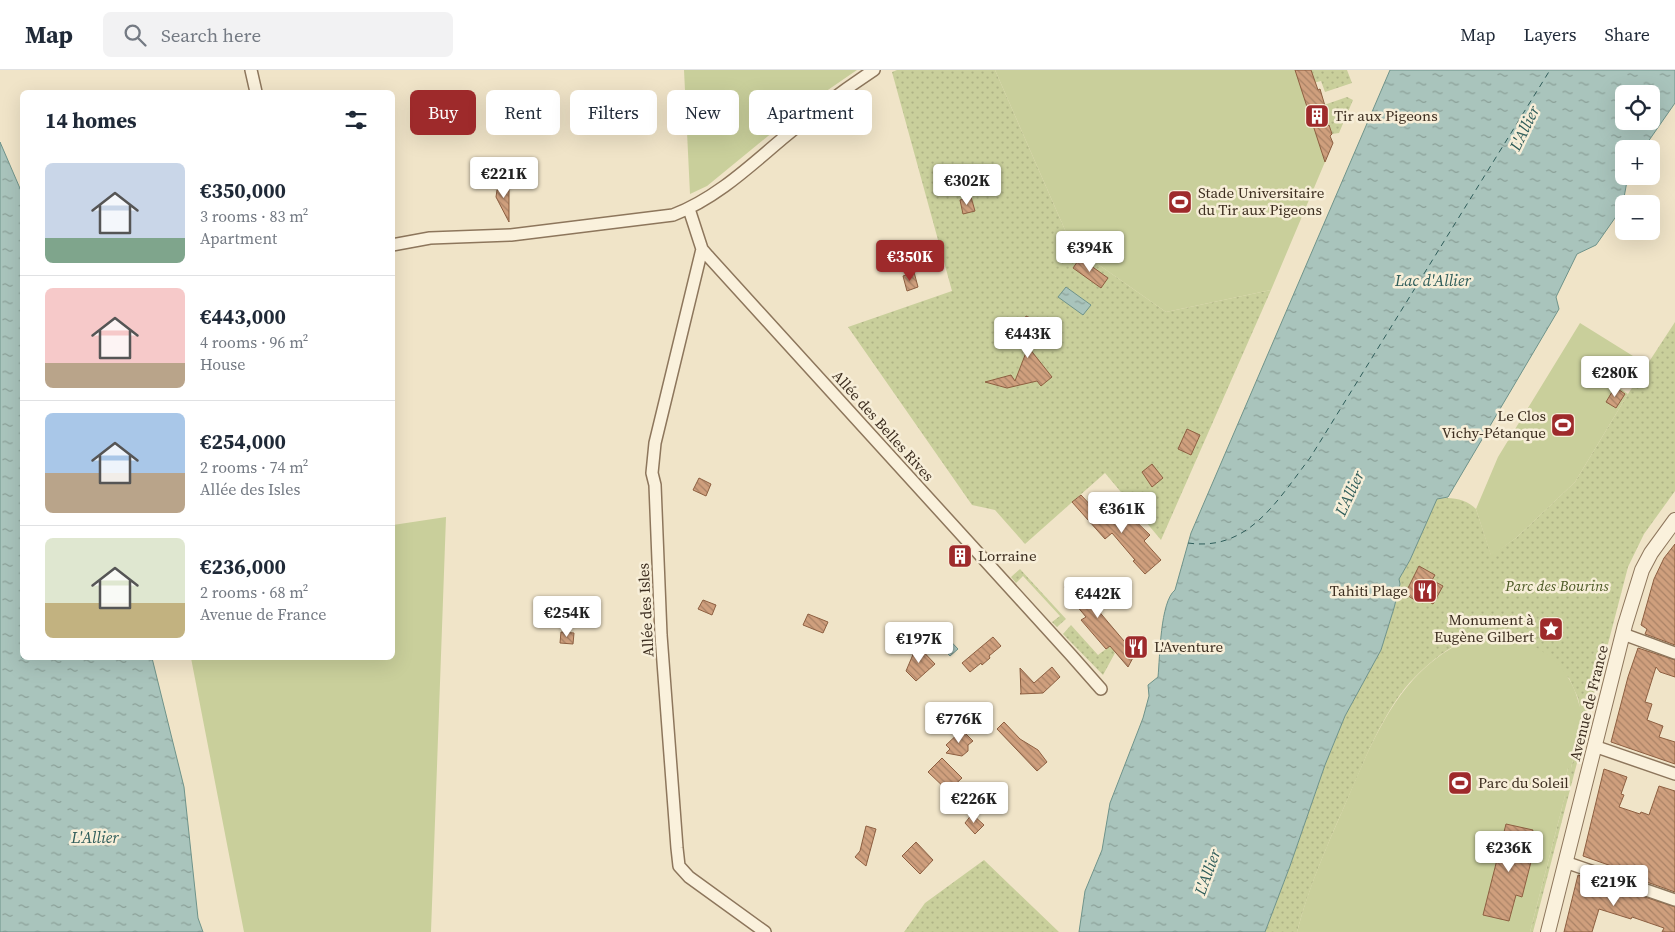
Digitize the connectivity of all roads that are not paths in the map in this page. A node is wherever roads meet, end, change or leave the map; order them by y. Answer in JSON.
{"nodes":[{"id":1,"x":251,"y":70,"type":"edge"},
{"id":2,"x":874,"y":70,"type":"edge"},
{"id":3,"x":256,"y":90,"type":"edge"},
{"id":4,"x":689,"y":209,"type":"junction"},
{"id":5,"x":395,"y":244,"type":"edge"},
{"id":6,"x":702,"y":249,"type":"junction"},
{"id":7,"x":1675,"y":520,"type":"edge"},
{"id":8,"x":1623,"y":634,"type":"junction"},
{"id":9,"x":1675,"y":652,"type":"edge"},
{"id":10,"x":1100,"y":689,"type":"dead end"},
{"id":11,"x":1594,"y":746,"type":"junction"},
{"id":12,"x":1675,"y":774,"type":"edge"},
{"id":13,"x":1565,"y":862,"type":"junction"},
{"id":14,"x":1675,"y":900,"type":"edge"},
{"id":15,"x":765,"y":932,"type":"edge"},
{"id":16,"x":1548,"y":932,"type":"edge"}],
"edges":[{"from":1,"to":3,"type":"street"},
{"from":2,"to":4,"type":"street"},
{"from":4,"to":5,"type":"street"},
{"from":4,"to":6,"type":"street","name":"Allée des Belles Rives"},
{"from":6,"to":10,"type":"street","name":"Allée des Belles Rives"},
{"from":6,"to":15,"type":"street","name":"Allée des Isles"},
{"from":7,"to":8,"type":"street","name":"Avenue de France"},
{"from":8,"to":9,"type":"street"},
{"from":8,"to":11,"type":"street","name":"Avenue de France"},
{"from":11,"to":12,"type":"street"},
{"from":11,"to":13,"type":"street","name":"Avenue de France"},
{"from":13,"to":14,"type":"street"},
{"from":13,"to":16,"type":"street","name":"Avenue de France"}]}
